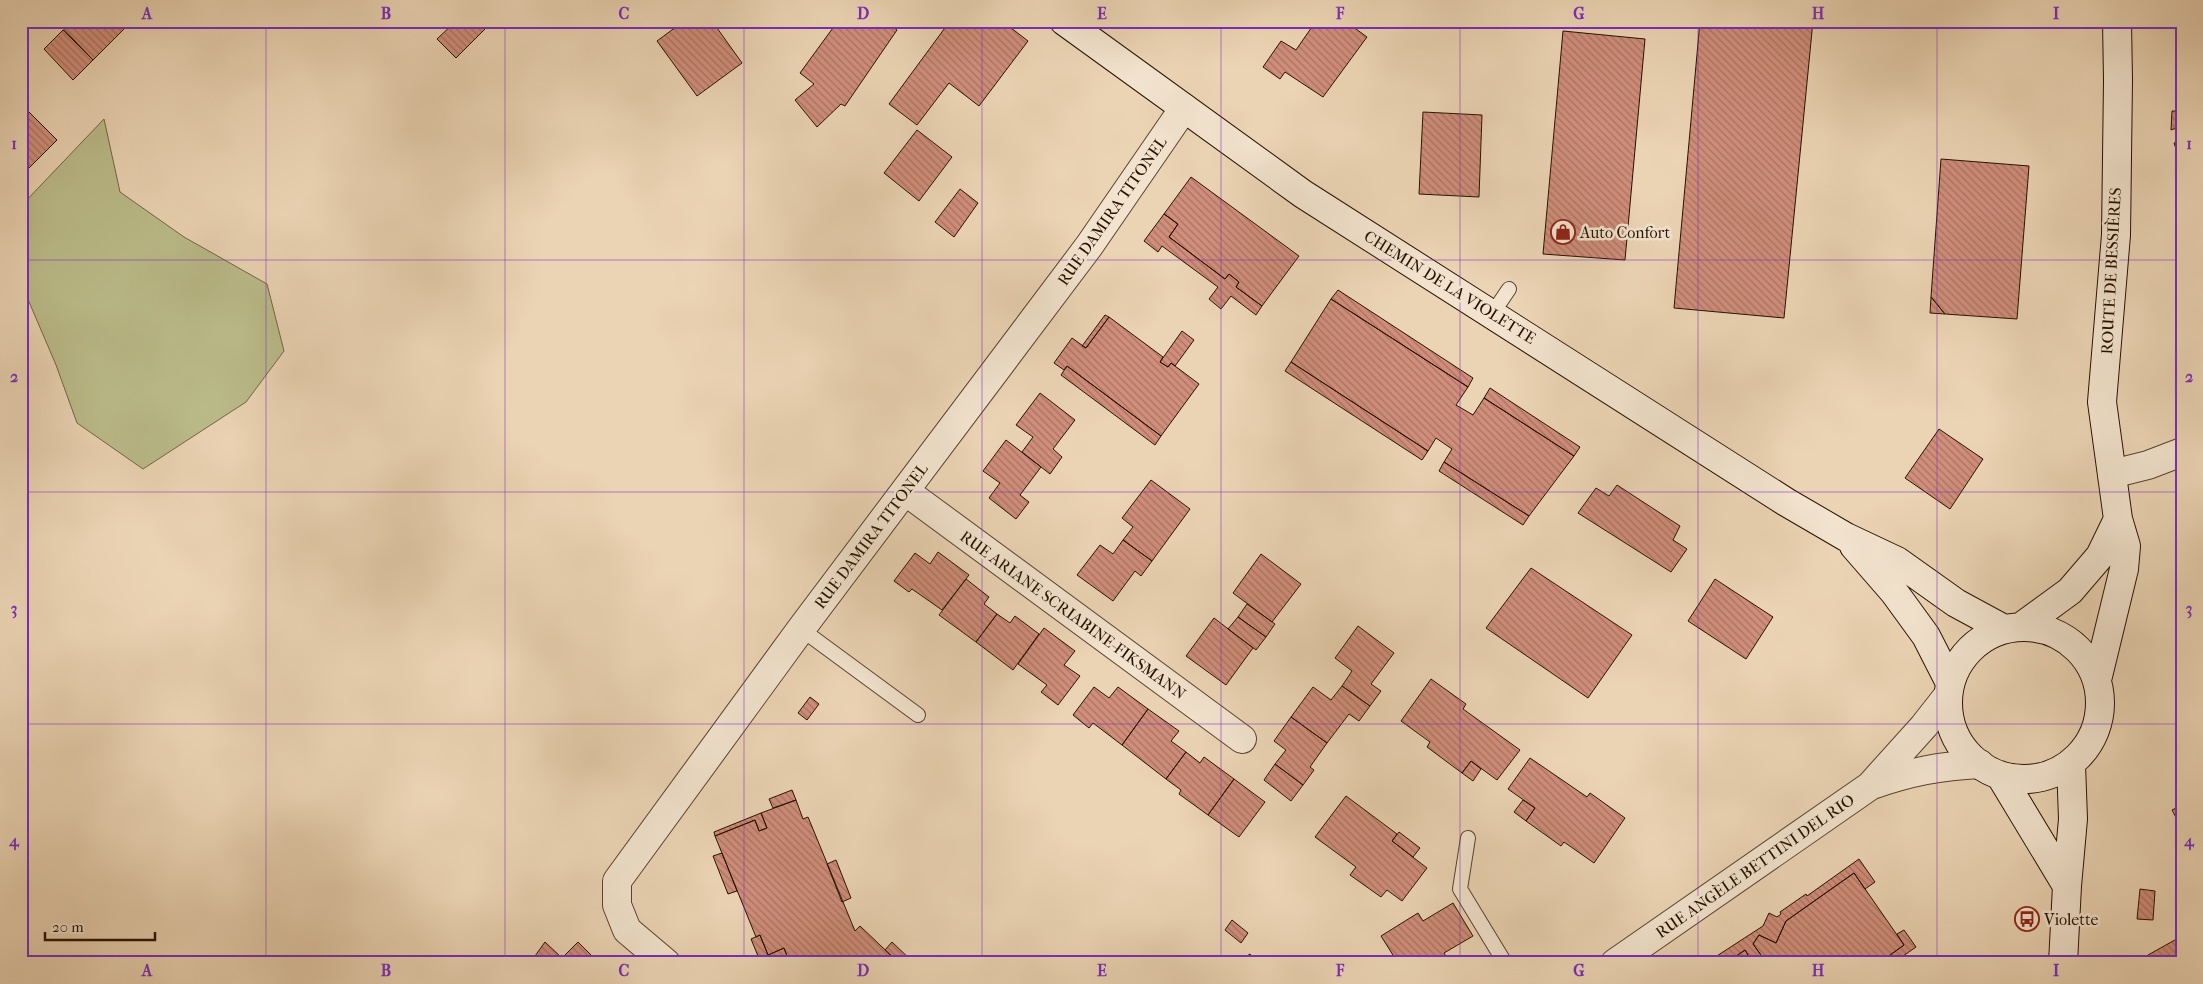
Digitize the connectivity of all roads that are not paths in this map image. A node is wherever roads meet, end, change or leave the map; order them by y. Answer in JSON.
{"nodes":[{"id":1,"x":1064,"y":21,"type":"edge"},
{"id":2,"x":2117,"y":21,"type":"edge"},
{"id":3,"x":1184,"y":108,"type":"junction"},
{"id":4,"x":1509,"y":289,"type":"dead end"},
{"id":5,"x":1492,"y":314,"type":"junction"},
{"id":6,"x":2182,"y":452,"type":"edge"},
{"id":7,"x":2112,"y":474,"type":"junction"},
{"id":8,"x":905,"y":491,"type":"junction"},
{"id":9,"x":2118,"y":519,"type":"junction"},
{"id":10,"x":1846,"y":537,"type":"junction"},
{"id":11,"x":2013,"y":627,"type":"junction"},
{"id":12,"x":801,"y":629,"type":"junction"},
{"id":13,"x":2098,"y":676,"type":"junction"},
{"id":14,"x":1948,"y":690,"type":"junction"},
{"id":15,"x":918,"y":715,"type":"dead end"},
{"id":16,"x":1242,"y":739,"type":"dead end"},
{"id":17,"x":2070,"y":764,"type":"junction"},
{"id":18,"x":1990,"y":769,"type":"junction"},
{"id":19,"x":1870,"y":786,"type":"junction"},
{"id":20,"x":1468,"y":838,"type":"dead end"},
{"id":21,"x":2066,"y":886,"type":"junction"},
{"id":22,"x":666,"y":963,"type":"edge"},
{"id":23,"x":1505,"y":963,"type":"edge"},
{"id":24,"x":1615,"y":963,"type":"edge"},
{"id":25,"x":2063,"y":963,"type":"edge"}],
"edges":[{"from":1,"to":3,"type":"street","name":"CHEMIN DE LA VIOLETTE"},
{"from":2,"to":7,"type":"street","name":"ROUTE DE BESSIÈRES"},
{"from":3,"to":5,"type":"street","name":"CHEMIN DE LA VIOLETTE"},
{"from":3,"to":8,"type":"street","name":"RUE DAMIRA TITONEL"},
{"from":4,"to":5,"type":"lane"},
{"from":5,"to":10,"type":"street","name":"CHEMIN DE LA VIOLETTE"},
{"from":6,"to":7,"type":"street"},
{"from":7,"to":9,"type":"street","name":"ROUTE DE BESSIÈRES"},
{"from":8,"to":12,"type":"street","name":"RUE DAMIRA TITONEL"},
{"from":8,"to":16,"type":"street","name":"RUE ARIANE SCRIABINE-FIKSMANN"},
{"from":9,"to":11,"type":"street"},
{"from":9,"to":13,"type":"street","name":"ROUTE DE BESSIÈRES"},
{"from":10,"to":11,"type":"street","name":"CHEMIN DE LA VIOLETTE"},
{"from":10,"to":14,"type":"street","name":"CHEMIN DE LA VIOLETTE"},
{"from":11,"to":13,"type":"street"},
{"from":11,"to":14,"type":"street"},
{"from":12,"to":15,"type":"lane"},
{"from":12,"to":22,"type":"street","name":"RUE DAMIRA TITONEL"},
{"from":13,"to":17,"type":"street"},
{"from":14,"to":18,"type":"street"},
{"from":14,"to":19,"type":"street","name":"RUE ANGÈLE BETTINI DEL RIO"},
{"from":17,"to":18,"type":"street"},
{"from":17,"to":21,"type":"street"},
{"from":18,"to":19,"type":"street","name":"RUE ANGÈLE BETTINI DEL RIO"},
{"from":18,"to":21,"type":"street"},
{"from":19,"to":24,"type":"street","name":"RUE ANGÈLE BETTINI DEL RIO"},
{"from":20,"to":23,"type":"lane"},
{"from":21,"to":25,"type":"street"}]}
